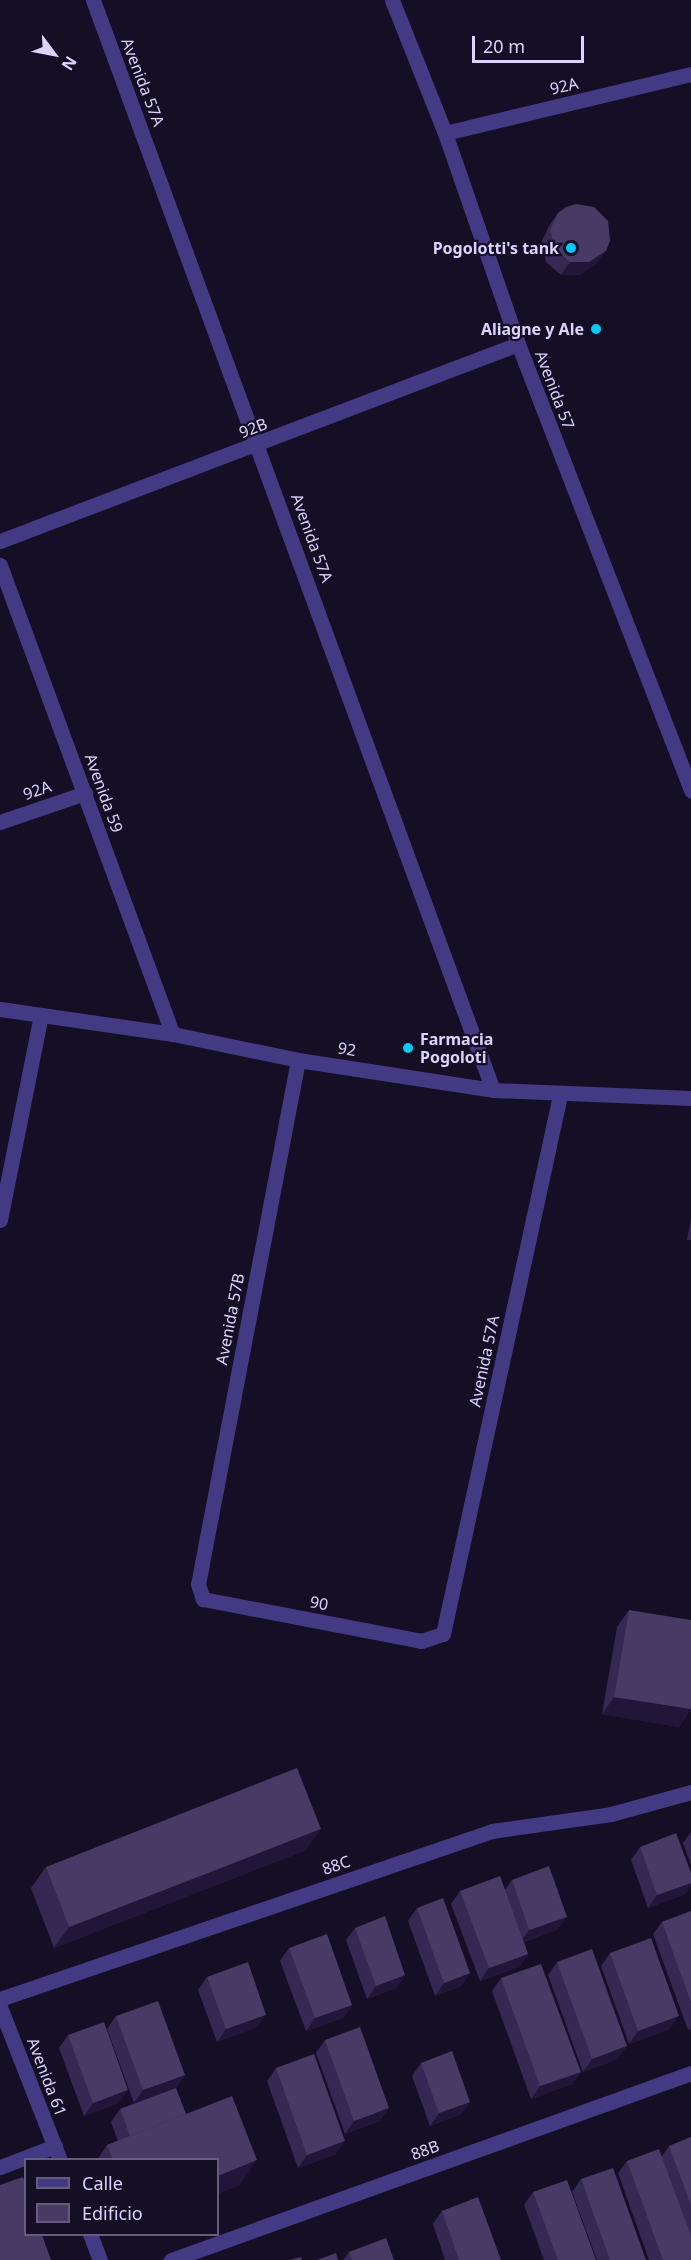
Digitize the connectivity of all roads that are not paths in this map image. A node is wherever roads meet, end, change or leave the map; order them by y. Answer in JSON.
{"nodes":[{"id":1,"x":93,"y":0,"type":"edge"},
{"id":2,"x":392,"y":0,"type":"edge"},
{"id":3,"x":691,"y":74,"type":"edge"},
{"id":4,"x":445,"y":133,"type":"junction"},
{"id":5,"x":518,"y":344,"type":"junction"},
{"id":6,"x":259,"y":445,"type":"junction"},
{"id":7,"x":0,"y":541,"type":"edge"},
{"id":8,"x":0,"y":565,"type":"edge"},
{"id":9,"x":691,"y":791,"type":"edge"},
{"id":10,"x":85,"y":793,"type":"junction"},
{"id":11,"x":0,"y":822,"type":"edge"},
{"id":12,"x":0,"y":1009,"type":"edge"},
{"id":13,"x":41,"y":1015,"type":"junction"},
{"id":14,"x":172,"y":1034,"type":"junction"},
{"id":15,"x":298,"y":1060,"type":"junction"},
{"id":16,"x":493,"y":1090,"type":"junction"},
{"id":17,"x":560,"y":1095,"type":"junction"},
{"id":18,"x":691,"y":1098,"type":"edge"},
{"id":19,"x":0,"y":1220,"type":"edge"},
{"id":20,"x":198,"y":1584,"type":"joint"},
{"id":21,"x":443,"y":1634,"type":"joint"},
{"id":22,"x":691,"y":1792,"type":"edge"},
{"id":23,"x":0,"y":1999,"type":"edge"},
{"id":24,"x":0,"y":2007,"type":"edge"},
{"id":25,"x":691,"y":2073,"type":"edge"},
{"id":26,"x":57,"y":2153,"type":"edge"},
{"id":27,"x":37,"y":2158,"type":"edge"},
{"id":28,"x":24,"y":2161,"type":"edge"},
{"id":29,"x":0,"y":2167,"type":"edge"},
{"id":30,"x":90,"y":2236,"type":"edge"},
{"id":31,"x":100,"y":2260,"type":"edge"},
{"id":32,"x":171,"y":2260,"type":"edge"}],
"edges":[{"from":1,"to":6,"type":"street","name":"Avenida 57A"},
{"from":2,"to":4,"type":"street","name":"Avenida 57"},
{"from":3,"to":4,"type":"street","name":"92A"},
{"from":4,"to":5,"type":"street","name":"Avenida 57"},
{"from":5,"to":6,"type":"street","name":"92B"},
{"from":5,"to":9,"type":"street","name":"Avenida 57"},
{"from":6,"to":7,"type":"street","name":"92B"},
{"from":6,"to":16,"type":"street","name":"Avenida 57A"},
{"from":8,"to":10,"type":"street","name":"Avenida 59"},
{"from":10,"to":11,"type":"street","name":"92A"},
{"from":10,"to":14,"type":"street","name":"Avenida 59"},
{"from":12,"to":13,"type":"street","name":"92"},
{"from":13,"to":14,"type":"street","name":"92"},
{"from":13,"to":19,"type":"street"},
{"from":14,"to":15,"type":"street","name":"92"},
{"from":15,"to":16,"type":"street","name":"92"},
{"from":15,"to":20,"type":"street","name":"Avenida 57B"},
{"from":16,"to":17,"type":"street","name":"92"},
{"from":17,"to":18,"type":"street","name":"92"},
{"from":17,"to":21,"type":"street","name":"Avenida 57A"},
{"from":20,"to":21,"type":"street","name":"90"},
{"from":22,"to":23,"type":"street","name":"88C"},
{"from":24,"to":26,"type":"street","name":"Avenida 61"},
{"from":25,"to":32,"type":"street","name":"88B"},
{"from":26,"to":27,"type":"street"},
{"from":28,"to":29,"type":"street"},
{"from":30,"to":31,"type":"street"}]}
